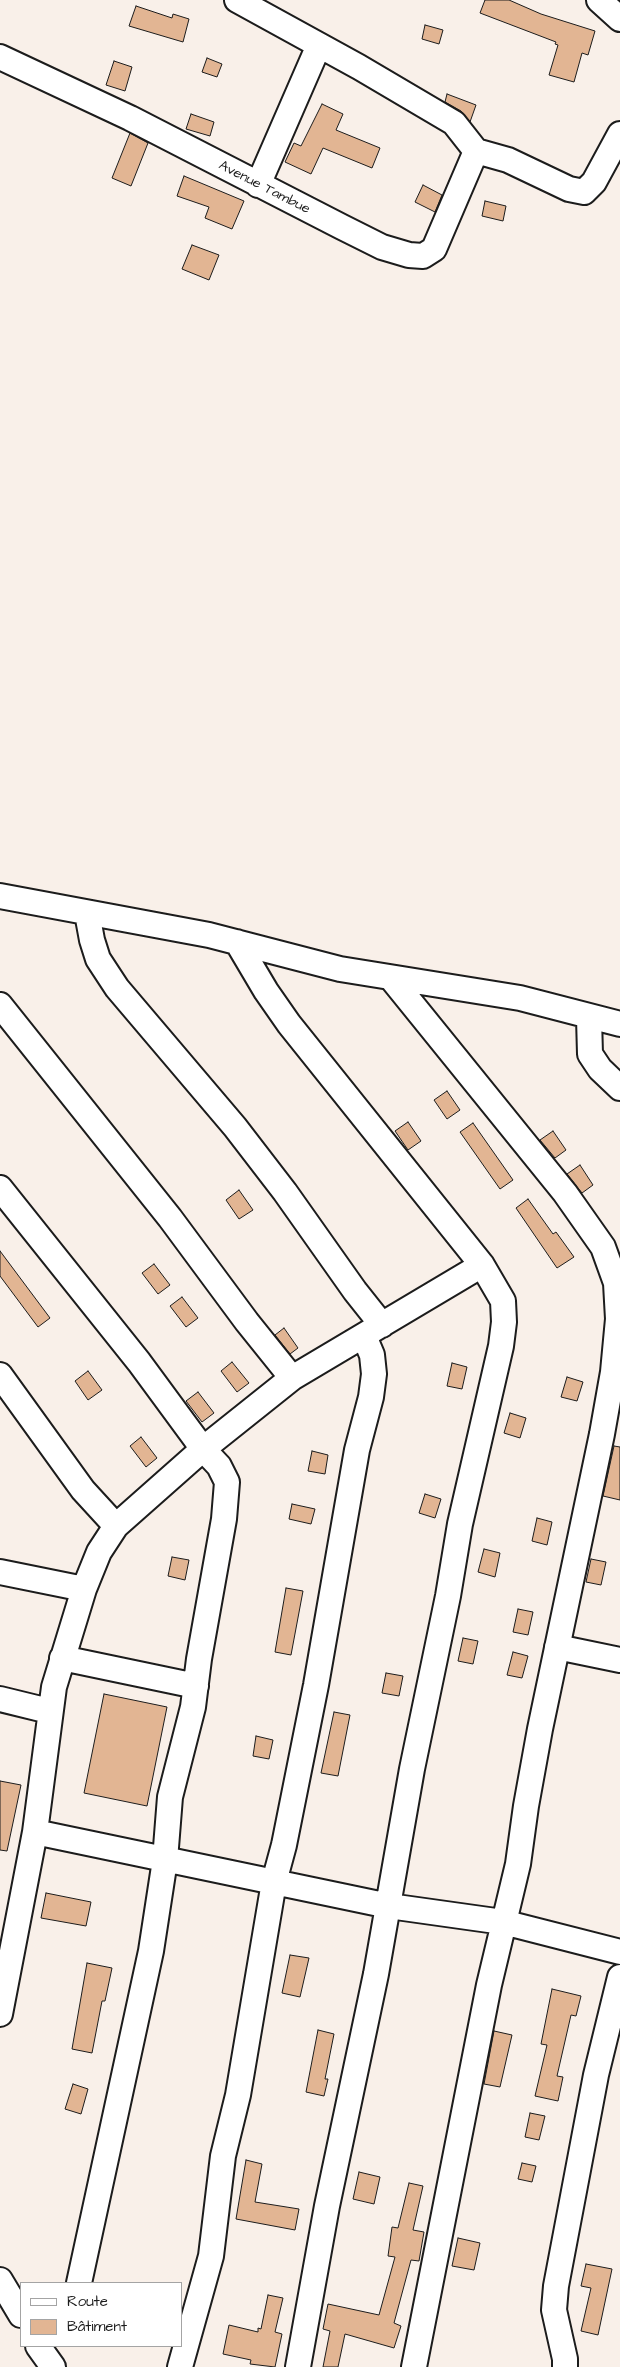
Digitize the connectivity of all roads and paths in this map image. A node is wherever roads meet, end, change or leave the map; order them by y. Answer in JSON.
{"nodes":[{"id":1,"x":237,"y":0,"type":"edge"},
{"id":2,"x":599,"y":0,"type":"edge"},
{"id":3,"x":620,"y":18,"type":"edge"},
{"id":4,"x":319,"y":45,"type":"junction"},
{"id":5,"x":0,"y":57,"type":"edge"},
{"id":6,"x":620,"y":134,"type":"edge"},
{"id":7,"x":476,"y":151,"type":"junction"},
{"id":8,"x":258,"y":185,"type":"junction"},
{"id":9,"x":0,"y":896,"type":"edge"},
{"id":10,"x":87,"y":913,"type":"junction"},
{"id":11,"x":237,"y":942,"type":"junction"},
{"id":12,"x":391,"y":978,"type":"junction"},
{"id":13,"x":0,"y":1005,"type":"edge"},
{"id":14,"x":589,"y":1018,"type":"junction"},
{"id":15,"x":620,"y":1024,"type":"edge"},
{"id":16,"x":620,"y":1088,"type":"edge"},
{"id":17,"x":0,"y":1188,"type":"edge"},
{"id":18,"x":482,"y":1265,"type":"junction"},
{"id":19,"x":373,"y":1330,"type":"junction"},
{"id":20,"x":0,"y":1375,"type":"edge"},
{"id":21,"x":292,"y":1378,"type":"junction"},
{"id":22,"x":203,"y":1449,"type":"junction"},
{"id":23,"x":116,"y":1526,"type":"junction"},
{"id":24,"x":0,"y":1572,"type":"edge"},
{"id":25,"x":84,"y":1589,"type":"junction"},
{"id":26,"x":557,"y":1648,"type":"junction"},
{"id":27,"x":62,"y":1658,"type":"junction"},
{"id":28,"x":620,"y":1660,"type":"edge"},
{"id":29,"x":196,"y":1686,"type":"junction"},
{"id":30,"x":0,"y":1700,"type":"edge"},
{"id":31,"x":49,"y":1711,"type":"junction"},
{"id":32,"x":35,"y":1832,"type":"junction"},
{"id":33,"x":165,"y":1860,"type":"junction"},
{"id":34,"x":274,"y":1882,"type":"junction"},
{"id":35,"x":388,"y":1906,"type":"junction"},
{"id":36,"x":10,"y":1912,"type":"edge"},
{"id":37,"x":503,"y":1922,"type":"junction"},
{"id":38,"x":620,"y":1952,"type":"edge"},
{"id":39,"x":620,"y":1978,"type":"edge"},
{"id":40,"x":0,"y":2014,"type":"edge"},
{"id":41,"x":0,"y":2280,"type":"edge"},
{"id":42,"x":79,"y":2282,"type":"edge"},
{"id":43,"x":20,"y":2313,"type":"edge"},
{"id":44,"x":39,"y":2347,"type":"edge"},
{"id":45,"x":60,"y":2347,"type":"edge"},
{"id":46,"x":52,"y":2367,"type":"edge"},
{"id":47,"x":180,"y":2367,"type":"edge"},
{"id":48,"x":298,"y":2367,"type":"edge"},
{"id":49,"x":414,"y":2367,"type":"edge"},
{"id":50,"x":565,"y":2367,"type":"edge"}],
"edges":[{"from":1,"to":4,"type":"street"},
{"from":2,"to":3,"type":"street"},
{"from":4,"to":7,"type":"street"},
{"from":4,"to":8,"type":"street"},
{"from":5,"to":8,"type":"street","name":"Avenue Tambue"},
{"from":6,"to":7,"type":"street"},
{"from":7,"to":8,"type":"street","name":"Avenue Tambue"},
{"from":9,"to":10,"type":"street"},
{"from":10,"to":11,"type":"street"},
{"from":10,"to":19,"type":"street"},
{"from":11,"to":12,"type":"street"},
{"from":11,"to":18,"type":"street"},
{"from":12,"to":14,"type":"street"},
{"from":12,"to":26,"type":"street"},
{"from":13,"to":21,"type":"street"},
{"from":14,"to":15,"type":"street"},
{"from":14,"to":16,"type":"street"},
{"from":17,"to":22,"type":"street"},
{"from":18,"to":19,"type":"street"},
{"from":18,"to":35,"type":"street"},
{"from":19,"to":21,"type":"street"},
{"from":19,"to":34,"type":"street"},
{"from":20,"to":23,"type":"street"},
{"from":21,"to":22,"type":"street"},
{"from":22,"to":23,"type":"street"},
{"from":22,"to":29,"type":"street"},
{"from":23,"to":25,"type":"street"},
{"from":24,"to":25,"type":"street"},
{"from":25,"to":27,"type":"street"},
{"from":26,"to":28,"type":"street"},
{"from":26,"to":37,"type":"street"},
{"from":27,"to":29,"type":"street"},
{"from":27,"to":31,"type":"street"},
{"from":29,"to":33,"type":"street"},
{"from":30,"to":31,"type":"street"},
{"from":31,"to":32,"type":"street"},
{"from":32,"to":33,"type":"street"},
{"from":32,"to":36,"type":"street"},
{"from":33,"to":34,"type":"street"},
{"from":33,"to":42,"type":"street"},
{"from":34,"to":35,"type":"street"},
{"from":34,"to":47,"type":"street"},
{"from":35,"to":37,"type":"street"},
{"from":35,"to":48,"type":"street"},
{"from":36,"to":40,"type":"street"},
{"from":37,"to":38,"type":"street"},
{"from":37,"to":49,"type":"street"},
{"from":39,"to":50,"type":"street"},
{"from":41,"to":43,"type":"street"},
{"from":44,"to":46,"type":"street"},
{"from":45,"to":46,"type":"street"}]}
